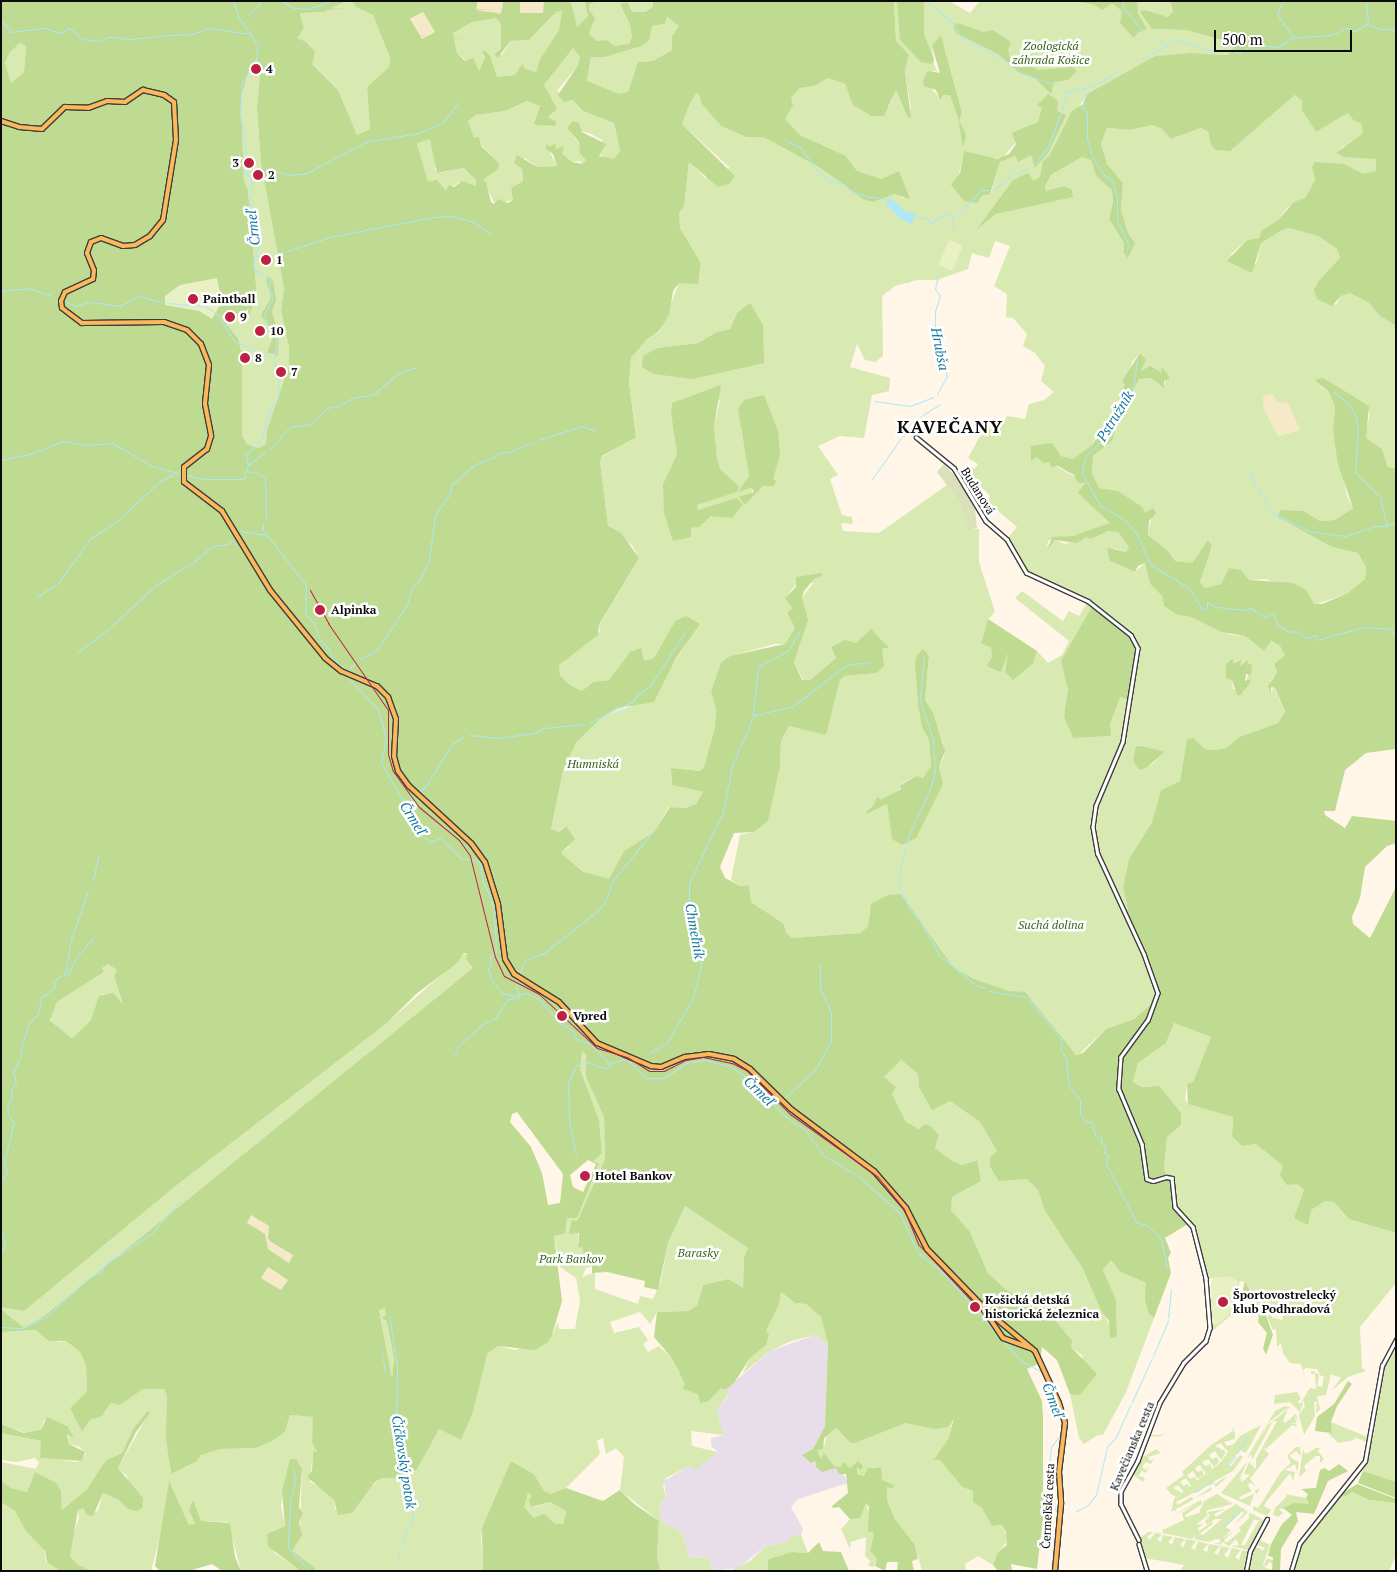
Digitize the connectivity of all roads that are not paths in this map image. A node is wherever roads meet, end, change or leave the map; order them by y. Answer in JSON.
{"nodes":[{"id":1,"x":1,"y":121,"type":"edge"},
{"id":2,"x":916,"y":437,"type":"dead end"},
{"id":3,"x":986,"y":1311,"type":"junction"},
{"id":4,"x":1020,"y":1337,"type":"junction"},
{"id":5,"x":1206,"y":1340,"type":"joint"},
{"id":6,"x":1396,"y":1340,"type":"edge"},
{"id":7,"x":1018,"y":1345,"type":"junction"},
{"id":8,"x":1035,"y":1351,"type":"junction"},
{"id":9,"x":1268,"y":1520,"type":"dead end"},
{"id":10,"x":1055,"y":1571,"type":"edge"},
{"id":11,"x":1147,"y":1571,"type":"edge"},
{"id":12,"x":1246,"y":1571,"type":"edge"},
{"id":13,"x":1291,"y":1571,"type":"edge"}],
"edges":[{"from":1,"to":3,"type":"main road"},
{"from":2,"to":5,"type":"street","name":"Budanová"},
{"from":3,"to":4,"type":"main road","name":"Čermeľská cesta"},
{"from":3,"to":7,"type":"main road"},
{"from":4,"to":7,"type":"main road"},
{"from":4,"to":8,"type":"main road","name":"Čermeľská cesta"},
{"from":5,"to":11,"type":"street","name":"Kavečianska cesta"},
{"from":6,"to":13,"type":"street"},
{"from":7,"to":8,"type":"main road"},
{"from":8,"to":10,"type":"main road","name":"Čermeľská cesta"},
{"from":9,"to":12,"type":"street"}]}
